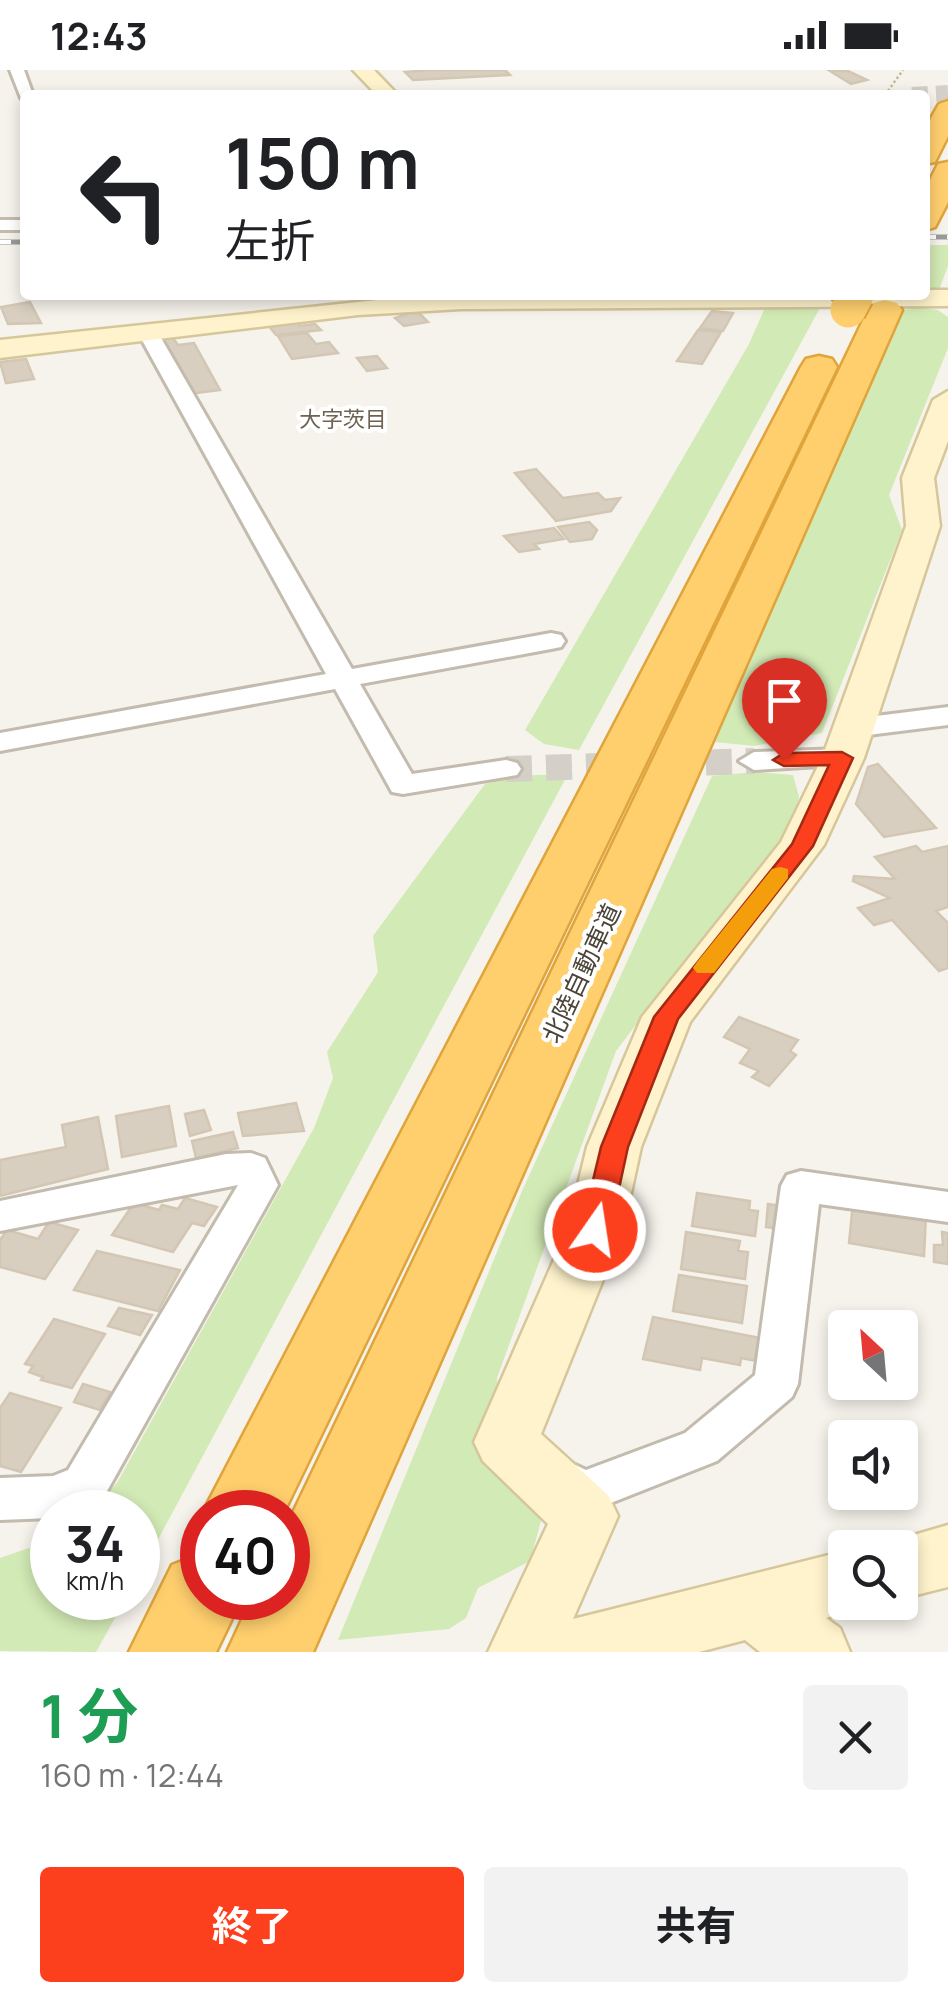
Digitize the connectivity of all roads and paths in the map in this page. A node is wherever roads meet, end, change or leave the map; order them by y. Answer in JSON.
{"nodes":[{"id":1,"x":363,"y":70,"type":"edge"},
{"id":2,"x":383,"y":90,"type":"edge"},
{"id":3,"x":948,"y":109,"type":"edge"},
{"id":4,"x":930,"y":146,"type":"edge"},
{"id":5,"x":948,"y":170,"type":"edge"},
{"id":6,"x":930,"y":210,"type":"edge"},
{"id":7,"x":623,"y":300,"type":"edge"},
{"id":8,"x":870,"y":303,"type":"edge"},
{"id":9,"x":146,"y":331,"type":"junction"},
{"id":10,"x":0,"y":349,"type":"edge"},
{"id":11,"x":948,"y":400,"type":"edge"},
{"id":12,"x":552,"y":641,"type":"dead end"},
{"id":13,"x":340,"y":680,"type":"junction"},
{"id":14,"x":948,"y":716,"type":"edge"},
{"id":15,"x":0,"y":742,"type":"edge"},
{"id":16,"x":847,"y":743,"type":"junction"},
{"id":17,"x":754,"y":761,"type":"tunnel mouth"},
{"id":18,"x":506,"y":768,"type":"tunnel mouth"},
{"id":19,"x":948,"y":1206,"type":"edge"},
{"id":20,"x":0,"y":1216,"type":"edge"},
{"id":21,"x":506,"y":1442,"type":"junction"},
{"id":22,"x":253,"y":1490,"type":"edge"},
{"id":23,"x":0,"y":1499,"type":"edge"},
{"id":24,"x":948,"y":1556,"type":"edge"},
{"id":25,"x":918,"y":1564,"type":"edge"},
{"id":26,"x":828,"y":1587,"type":"edge"},
{"id":27,"x":755,"y":1606,"type":"junction"},
{"id":28,"x":188,"y":1620,"type":"edge"},
{"id":29,"x":172,"y":1652,"type":"edge"},
{"id":30,"x":270,"y":1652,"type":"edge"},
{"id":31,"x":523,"y":1652,"type":"edge"},
{"id":32,"x":574,"y":1652,"type":"edge"},
{"id":33,"x":815,"y":1652,"type":"edge"}],
"edges":[{"from":1,"to":2,"type":"street"},
{"from":3,"to":4,"type":"highway"},
{"from":5,"to":6,"type":"highway"},
{"from":7,"to":9,"type":"street"},
{"from":8,"to":22,"type":"highway","name":"北陸自動車道"},
{"from":8,"to":30,"type":"highway","name":"北陸自動車道"},
{"from":9,"to":10,"type":"street"},
{"from":9,"to":13,"type":"street"},
{"from":11,"to":16,"type":"street"},
{"from":12,"to":13,"type":"street"},
{"from":13,"to":15,"type":"street"},
{"from":13,"to":18,"type":"street"},
{"from":14,"to":16,"type":"street"},
{"from":16,"to":17,"type":"street"},
{"from":16,"to":21,"type":"street"},
{"from":19,"to":21,"type":"street"},
{"from":20,"to":23,"type":"street"},
{"from":21,"to":31,"type":"street"},
{"from":24,"to":25,"type":"street"},
{"from":26,"to":27,"type":"street"},
{"from":27,"to":32,"type":"street"},
{"from":27,"to":33,"type":"street"},
{"from":28,"to":29,"type":"highway"}]}
